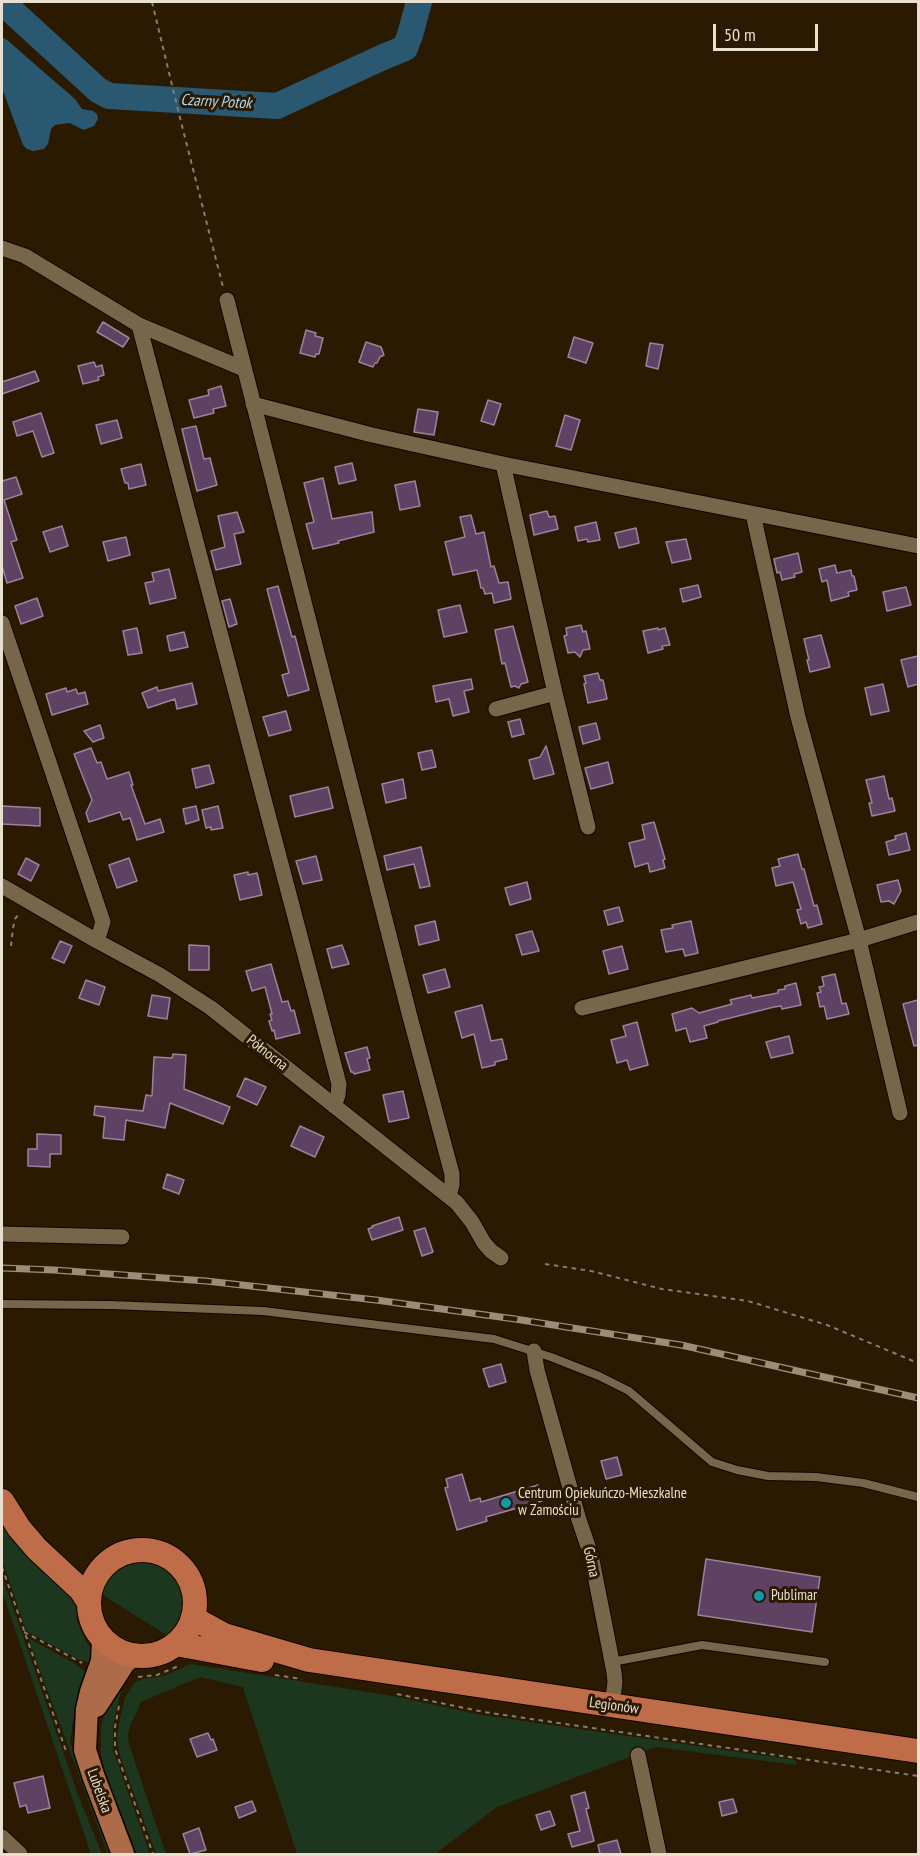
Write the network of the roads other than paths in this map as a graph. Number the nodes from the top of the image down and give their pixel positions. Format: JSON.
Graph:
{"nodes":[{"id":1,"x":2,"y":248,"type":"edge"},
{"id":2,"x":226,"y":300,"type":"road end"},
{"id":3,"x":140,"y":325,"type":"junction"},
{"id":4,"x":244,"y":369,"type":"junction"},
{"id":5,"x":253,"y":404,"type":"junction"},
{"id":6,"x":503,"y":464,"type":"junction"},
{"id":7,"x":753,"y":514,"type":"junction"},
{"id":8,"x":918,"y":546,"type":"edge"},
{"id":9,"x":2,"y":623,"type":"edge"},
{"id":10,"x":555,"y":693,"type":"junction"},
{"id":11,"x":496,"y":709,"type":"dead end"},
{"id":12,"x":588,"y":827,"type":"dead end"},
{"id":13,"x":2,"y":886,"type":"edge"},
{"id":14,"x":918,"y":922,"type":"edge"},
{"id":15,"x":859,"y":940,"type":"junction"},
{"id":16,"x":97,"y":941,"type":"junction"},
{"id":17,"x":582,"y":1008,"type":"dead end"},
{"id":18,"x":334,"y":1106,"type":"junction"},
{"id":19,"x":900,"y":1113,"type":"dead end"},
{"id":20,"x":449,"y":1196,"type":"junction"},
{"id":21,"x":2,"y":1234,"type":"edge"},
{"id":22,"x":122,"y":1237,"type":"dead end"},
{"id":23,"x":501,"y":1258,"type":"dead end"},
{"id":24,"x":2,"y":1304,"type":"edge"},
{"id":25,"x":534,"y":1351,"type":"junction"},
{"id":26,"x":2,"y":1486,"type":"edge"},
{"id":27,"x":918,"y":1497,"type":"edge"},
{"id":28,"x":2,"y":1501,"type":"edge"},
{"id":29,"x":99,"y":1571,"type":"junction"},
{"id":30,"x":88,"y":1601,"type":"junction"},
{"id":31,"x":193,"y":1618,"type":"junction"},
{"id":32,"x":104,"y":1641,"type":"junction"},
{"id":33,"x":182,"y":1653,"type":"junction"},
{"id":34,"x":612,"y":1662,"type":"junction"},
{"id":35,"x":825,"y":1662,"type":"dead end"},
{"id":36,"x":133,"y":1667,"type":"junction"},
{"id":37,"x":305,"y":1670,"type":"junction"},
{"id":38,"x":612,"y":1705,"type":"junction"},
{"id":39,"x":86,"y":1727,"type":"junction"},
{"id":40,"x":918,"y":1751,"type":"edge"},
{"id":41,"x":638,"y":1755,"type":"dead end"},
{"id":42,"x":2,"y":1837,"type":"edge"},
{"id":43,"x":21,"y":1854,"type":"edge"},
{"id":44,"x":123,"y":1854,"type":"edge"},
{"id":45,"x":659,"y":1854,"type":"edge"}],
"edges":[{"from":1,"to":3,"type":"street"},
{"from":2,"to":4,"type":"street"},
{"from":3,"to":4,"type":"street"},
{"from":3,"to":18,"type":"street"},
{"from":4,"to":5,"type":"street"},
{"from":5,"to":6,"type":"street"},
{"from":5,"to":20,"type":"street"},
{"from":6,"to":7,"type":"street"},
{"from":6,"to":10,"type":"street"},
{"from":7,"to":8,"type":"street"},
{"from":7,"to":15,"type":"street"},
{"from":9,"to":16,"type":"street"},
{"from":10,"to":11,"type":"street"},
{"from":10,"to":12,"type":"street"},
{"from":13,"to":16,"type":"street","name":"Północna"},
{"from":14,"to":15,"type":"street"},
{"from":15,"to":17,"type":"street"},
{"from":15,"to":19,"type":"street"},
{"from":16,"to":18,"type":"street","name":"Północna"},
{"from":18,"to":20,"type":"street","name":"Północna"},
{"from":20,"to":23,"type":"street","name":"Północna"},
{"from":21,"to":22,"type":"street"},
{"from":24,"to":25,"type":"lane"},
{"from":25,"to":27,"type":"lane"},
{"from":25,"to":34,"type":"street","name":"Górna"},
{"from":26,"to":29,"type":"highway"},
{"from":28,"to":30,"type":"highway"},
{"from":29,"to":30,"type":"highway"},
{"from":29,"to":31,"type":"highway"},
{"from":30,"to":32,"type":"highway"},
{"from":31,"to":33,"type":"highway"},
{"from":31,"to":37,"type":"highway","name":"Legionów"},
{"from":32,"to":36,"type":"highway"},
{"from":32,"to":39,"type":"main road","name":"Lubelska"},
{"from":33,"to":36,"type":"highway"},
{"from":33,"to":37,"type":"highway","name":"Legionów"},
{"from":34,"to":35,"type":"lane"},
{"from":34,"to":38,"type":"street","name":"Górna"},
{"from":36,"to":39,"type":"main road"},
{"from":37,"to":38,"type":"highway","name":"Legionów"},
{"from":38,"to":40,"type":"highway","name":"Legionów"},
{"from":39,"to":44,"type":"main road","name":"Lubelska"},
{"from":41,"to":45,"type":"street"},
{"from":42,"to":43,"type":"street"}]}
